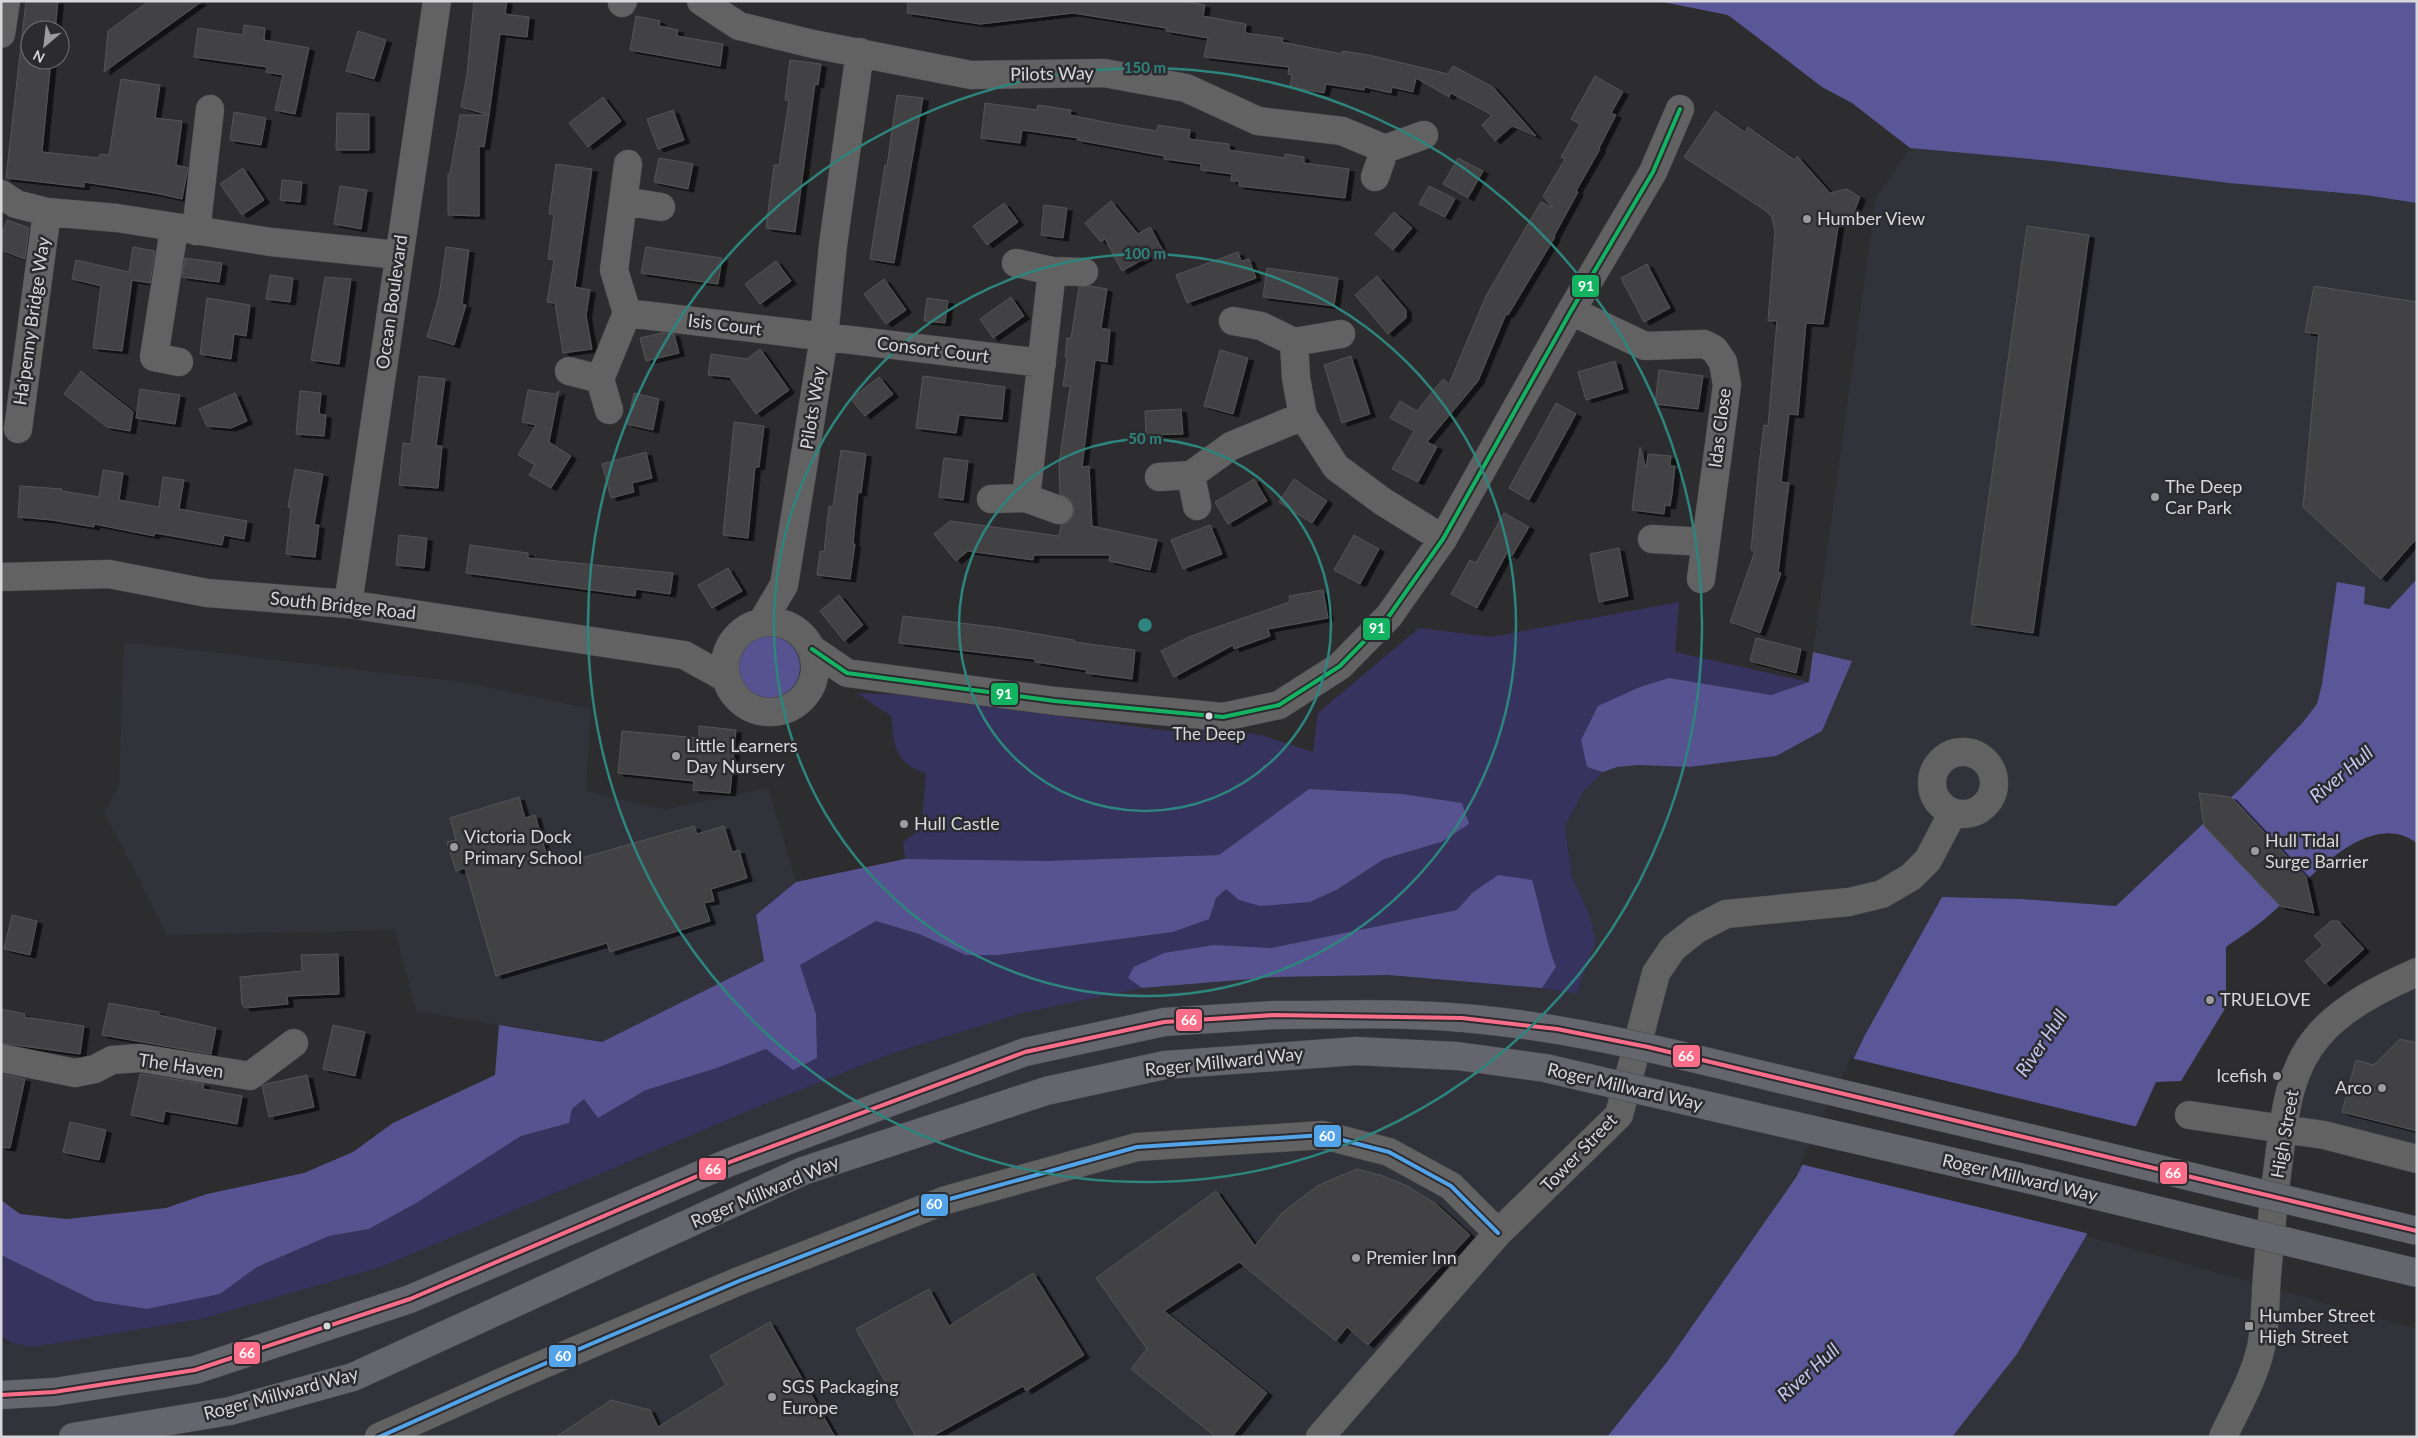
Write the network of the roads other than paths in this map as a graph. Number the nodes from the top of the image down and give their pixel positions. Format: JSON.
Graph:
{"nodes":[{"id":1,"x":6,"y":1,"type":"edge"},
{"id":2,"x":437,"y":1,"type":"edge"},
{"id":3,"x":701,"y":1,"type":"edge"},
{"id":4,"x":1,"y":34,"type":"edge"},
{"id":5,"x":860,"y":52,"type":"junction"},
{"id":6,"x":210,"y":109,"type":"dead end"},
{"id":7,"x":1680,"y":109,"type":"dead end"},
{"id":8,"x":1424,"y":135,"type":"dead end"},
{"id":9,"x":1384,"y":149,"type":"junction"},
{"id":10,"x":628,"y":164,"type":"dead end"},
{"id":11,"x":1375,"y":177,"type":"dead end"},
{"id":12,"x":1,"y":194,"type":"edge"},
{"id":13,"x":623,"y":201,"type":"junction"},
{"id":14,"x":661,"y":207,"type":"dead end"},
{"id":15,"x":47,"y":212,"type":"junction"},
{"id":16,"x":185,"y":230,"type":"junction"},
{"id":17,"x":398,"y":255,"type":"junction"},
{"id":18,"x":1016,"y":263,"type":"dead end"},
{"id":19,"x":1052,"y":271,"type":"junction"},
{"id":20,"x":1084,"y":272,"type":"dead end"},
{"id":21,"x":1571,"y":311,"type":"junction"},
{"id":22,"x":626,"y":313,"type":"junction"},
{"id":23,"x":1233,"y":321,"type":"dead end"},
{"id":24,"x":1341,"y":334,"type":"dead end"},
{"id":25,"x":824,"y":337,"type":"junction"},
{"id":26,"x":1294,"y":342,"type":"junction"},
{"id":27,"x":179,"y":362,"type":"dead end"},
{"id":28,"x":1042,"y":364,"type":"junction"},
{"id":29,"x":569,"y":371,"type":"dead end"},
{"id":30,"x":600,"y":378,"type":"junction"},
{"id":31,"x":609,"y":410,"type":"dead end"},
{"id":32,"x":1303,"y":416,"type":"junction"},
{"id":33,"x":18,"y":429,"type":"dead end"},
{"id":34,"x":1191,"y":475,"type":"junction"},
{"id":35,"x":1159,"y":477,"type":"dead end"},
{"id":36,"x":1026,"y":498,"type":"junction"},
{"id":37,"x":991,"y":499,"type":"dead end"},
{"id":38,"x":1197,"y":506,"type":"dead end"},
{"id":39,"x":1059,"y":510,"type":"dead end"},
{"id":40,"x":1442,"y":539,"type":"junction"},
{"id":41,"x":1652,"y":539,"type":"dead end"},
{"id":42,"x":1705,"y":542,"type":"junction"},
{"id":43,"x":1,"y":577,"type":"edge"},
{"id":44,"x":1701,"y":580,"type":"dead end"},
{"id":45,"x":784,"y":585,"type":"junction"},
{"id":46,"x":348,"y":604,"type":"junction"},
{"id":47,"x":762,"y":622,"type":"junction"},
{"id":48,"x":736,"y":636,"type":"junction"},
{"id":49,"x":808,"y":642,"type":"junction"},
{"id":50,"x":684,"y":655,"type":"junction"},
{"id":51,"x":847,"y":673,"type":"junction"},
{"id":52,"x":726,"y":678,"type":"junction"},
{"id":53,"x":808,"y":692,"type":"junction"},
{"id":54,"x":1948,"y":811,"type":"dead end"},
{"id":55,"x":2417,"y":972,"type":"edge"},
{"id":56,"x":294,"y":1043,"type":"dead end"},
{"id":57,"x":1,"y":1058,"type":"edge"},
{"id":58,"x":2189,"y":1115,"type":"dead end"},
{"id":59,"x":2283,"y":1128,"type":"junction"},
{"id":60,"x":2417,"y":1159,"type":"edge"},
{"id":61,"x":2349,"y":1215,"type":"junction"},
{"id":62,"x":2417,"y":1218,"type":"edge"},
{"id":63,"x":2417,"y":1231,"type":"edge"},
{"id":64,"x":1498,"y":1233,"type":"junction"},
{"id":65,"x":2417,"y":1273,"type":"edge"},
{"id":66,"x":1,"y":1378,"type":"edge"},
{"id":67,"x":54,"y":1392,"type":"junction"},
{"id":68,"x":1,"y":1395,"type":"edge"},
{"id":69,"x":73,"y":1437,"type":"edge"},
{"id":70,"x":379,"y":1437,"type":"edge"},
{"id":71,"x":1320,"y":1437,"type":"edge"},
{"id":72,"x":2223,"y":1437,"type":"edge"}],
"edges":[{"from":1,"to":4,"type":"street"},
{"from":2,"to":17,"type":"street","name":"Ocean Boulevard"},
{"from":3,"to":5,"type":"street","name":"Pilots Way"},
{"from":5,"to":9,"type":"street","name":"Pilots Way"},
{"from":5,"to":25,"type":"street","name":"Pilots Way"},
{"from":6,"to":16,"type":"street"},
{"from":7,"to":21,"type":"street"},
{"from":8,"to":9,"type":"street"},
{"from":9,"to":11,"type":"street"},
{"from":10,"to":13,"type":"street"},
{"from":12,"to":15,"type":"street","name":"Ha'penny Bridge Way"},
{"from":13,"to":14,"type":"street"},
{"from":13,"to":22,"type":"street"},
{"from":15,"to":16,"type":"street","name":"Ha'penny Bridge Way"},
{"from":15,"to":33,"type":"street","name":"Ha'penny Bridge Way"},
{"from":16,"to":17,"type":"street","name":"Ha'penny Bridge Way"},
{"from":16,"to":27,"type":"street"},
{"from":17,"to":46,"type":"street","name":"Ocean Boulevard"},
{"from":18,"to":19,"type":"street"},
{"from":19,"to":20,"type":"street"},
{"from":19,"to":28,"type":"street"},
{"from":21,"to":40,"type":"street"},
{"from":21,"to":42,"type":"street","name":"Idas Close"},
{"from":22,"to":25,"type":"street","name":"Isis Court"},
{"from":22,"to":30,"type":"street"},
{"from":23,"to":26,"type":"street"},
{"from":24,"to":26,"type":"street"},
{"from":25,"to":28,"type":"street","name":"Consort Court"},
{"from":25,"to":45,"type":"street","name":"Pilots Way"},
{"from":26,"to":32,"type":"street"},
{"from":28,"to":36,"type":"street"},
{"from":29,"to":30,"type":"street"},
{"from":30,"to":31,"type":"street"},
{"from":32,"to":34,"type":"street"},
{"from":32,"to":40,"type":"street"},
{"from":34,"to":35,"type":"street"},
{"from":34,"to":38,"type":"street"},
{"from":36,"to":37,"type":"street"},
{"from":36,"to":39,"type":"street"},
{"from":40,"to":51,"type":"street"},
{"from":41,"to":42,"type":"street"},
{"from":42,"to":44,"type":"street","name":"Idas Close"},
{"from":43,"to":46,"type":"street","name":"South Bridge Road"},
{"from":45,"to":47,"type":"street","name":"Pilots Way"},
{"from":45,"to":49,"type":"street"},
{"from":46,"to":50,"type":"street","name":"South Bridge Road"},
{"from":47,"to":48,"type":"street"},
{"from":47,"to":49,"type":"street"},
{"from":48,"to":50,"type":"street","name":"South Bridge Road"},
{"from":48,"to":52,"type":"street"},
{"from":49,"to":51,"type":"street"},
{"from":49,"to":53,"type":"street"},
{"from":50,"to":52,"type":"street","name":"South Bridge Road"},
{"from":51,"to":53,"type":"street"},
{"from":52,"to":53,"type":"street"},
{"from":54,"to":64,"type":"street","name":"Tower Street"},
{"from":55,"to":59,"type":"street","name":"High Street"},
{"from":56,"to":57,"type":"street","name":"The Haven"},
{"from":58,"to":59,"type":"street"},
{"from":59,"to":60,"type":"street"},
{"from":59,"to":72,"type":"street","name":"High Street"},
{"from":61,"to":62,"type":"street","bridge":true},
{"from":61,"to":63,"type":"highway","name":"Roger Millward Way","bridge":true},
{"from":61,"to":67,"type":"highway","name":"Roger Millward Way","bridge":true},
{"from":64,"to":70,"type":"street"},
{"from":64,"to":71,"type":"street","name":"Tower Street"},
{"from":65,"to":69,"type":"highway","name":"Roger Millward Way","bridge":true},
{"from":66,"to":67,"type":"highway","name":"Roger Millward Way"},
{"from":67,"to":68,"type":"highway","name":"Roger Millward Way"}]}
